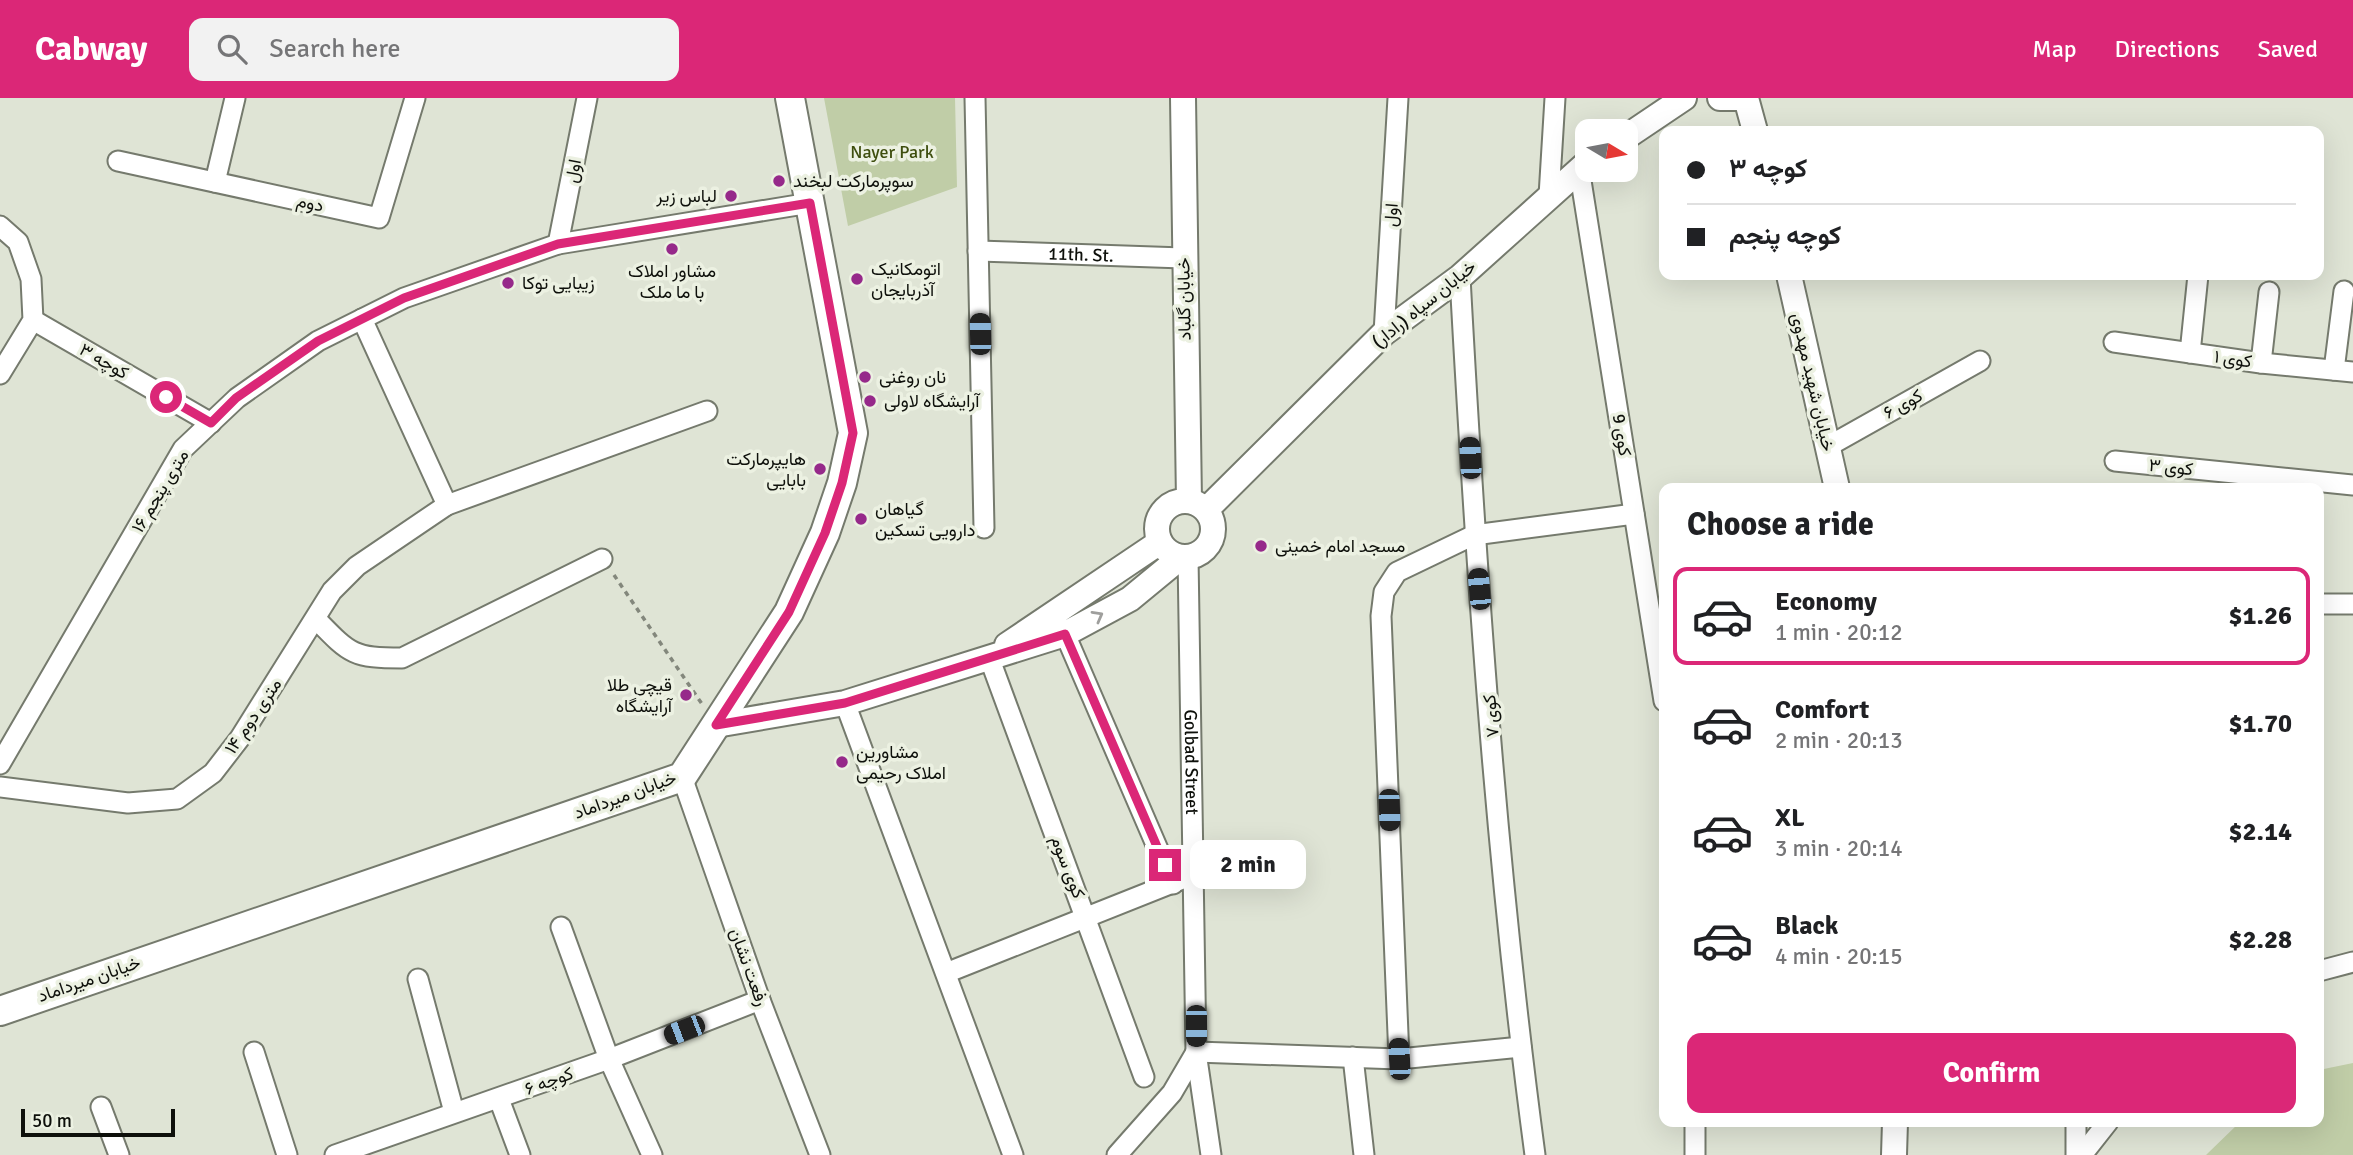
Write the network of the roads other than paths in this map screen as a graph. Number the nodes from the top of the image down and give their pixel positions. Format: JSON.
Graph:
{"nodes":[{"id":1,"x":235,"y":98,"type":"edge"},
{"id":2,"x":415,"y":98,"type":"edge"},
{"id":3,"x":587,"y":98,"type":"edge"},
{"id":4,"x":790,"y":98,"type":"edge"},
{"id":5,"x":975,"y":98,"type":"edge"},
{"id":6,"x":1183,"y":98,"type":"edge"},
{"id":7,"x":1398,"y":98,"type":"edge"},
{"id":8,"x":1555,"y":98,"type":"edge"},
{"id":9,"x":1720,"y":98,"type":"edge"},
{"id":10,"x":1740,"y":98,"type":"edge"},
{"id":11,"x":1746,"y":98,"type":"edge"},
{"id":12,"x":1682,"y":99,"type":"edge"},
{"id":13,"x":1754,"y":126,"type":"edge"},
{"id":14,"x":1638,"y":129,"type":"edge"},
{"id":15,"x":118,"y":161,"type":"dead end"},
{"id":16,"x":1575,"y":173,"type":"edge"},
{"id":17,"x":215,"y":182,"type":"junction"},
{"id":18,"x":1585,"y":182,"type":"edge"},
{"id":19,"x":1549,"y":196,"type":"junction"},
{"id":20,"x":810,"y":203,"type":"junction"},
{"id":21,"x":0,"y":226,"type":"edge"},
{"id":22,"x":558,"y":244,"type":"junction"},
{"id":23,"x":978,"y":251,"type":"junction"},
{"id":24,"x":1183,"y":258,"type":"junction"},
{"id":25,"x":1460,"y":276,"type":"junction"},
{"id":26,"x":1790,"y":280,"type":"edge"},
{"id":27,"x":2197,"y":280,"type":"edge"},
{"id":28,"x":2344,"y":291,"type":"dead end"},
{"id":29,"x":2269,"y":292,"type":"dead end"},
{"id":30,"x":362,"y":319,"type":"junction"},
{"id":31,"x":33,"y":320,"type":"junction"},
{"id":32,"x":1384,"y":333,"type":"junction"},
{"id":33,"x":2114,"y":342,"type":"dead end"},
{"id":34,"x":2190,"y":353,"type":"junction"},
{"id":35,"x":1980,"y":361,"type":"dead end"},
{"id":36,"x":2261,"y":363,"type":"junction"},
{"id":37,"x":2343,"y":371,"type":"edge"},
{"id":38,"x":0,"y":374,"type":"edge"},
{"id":39,"x":707,"y":411,"type":"dead end"},
{"id":40,"x":211,"y":423,"type":"junction"},
{"id":41,"x":1827,"y":447,"type":"junction"},
{"id":42,"x":2115,"y":461,"type":"dead end"},
{"id":43,"x":1836,"y":483,"type":"edge"},
{"id":44,"x":2353,"y":485,"type":"edge"},
{"id":45,"x":447,"y":505,"type":"junction"},
{"id":46,"x":1198,"y":505,"type":"junction"},
{"id":47,"x":1634,"y":514,"type":"junction"},
{"id":48,"x":984,"y":528,"type":"dead end"},
{"id":49,"x":1474,"y":535,"type":"junction"},
{"id":50,"x":1160,"y":542,"type":"junction"},
{"id":51,"x":1185,"y":557,"type":"junction"},
{"id":52,"x":602,"y":559,"type":"road end"},
{"id":53,"x":2324,"y":604,"type":"edge"},
{"id":54,"x":2353,"y":604,"type":"edge"},
{"id":55,"x":317,"y":620,"type":"junction"},
{"id":56,"x":1065,"y":634,"type":"junction"},
{"id":57,"x":989,"y":657,"type":"junction"},
{"id":58,"x":1659,"y":670,"type":"edge"},
{"id":59,"x":845,"y":703,"type":"junction"},
{"id":60,"x":716,"y":725,"type":"junction"},
{"id":61,"x":0,"y":764,"type":"edge"},
{"id":62,"x":682,"y":777,"type":"junction"},
{"id":63,"x":0,"y":787,"type":"edge"},
{"id":64,"x":1195,"y":874,"type":"junction"},
{"id":65,"x":1173,"y":884,"type":"junction"},
{"id":66,"x":1087,"y":917,"type":"junction"},
{"id":67,"x":561,"y":927,"type":"dead end"},
{"id":68,"x":2353,"y":962,"type":"edge"},
{"id":69,"x":2324,"y":970,"type":"edge"},
{"id":70,"x":946,"y":973,"type":"junction"},
{"id":71,"x":418,"y":979,"type":"dead end"},
{"id":72,"x":760,"y":1000,"type":"junction"},
{"id":73,"x":0,"y":1011,"type":"edge"},
{"id":74,"x":1521,"y":1047,"type":"junction"},
{"id":75,"x":254,"y":1052,"type":"dead end"},
{"id":76,"x":1196,"y":1052,"type":"junction"},
{"id":77,"x":1353,"y":1057,"type":"junction"},
{"id":78,"x":609,"y":1059,"type":"junction"},
{"id":79,"x":1399,"y":1059,"type":"junction"},
{"id":80,"x":1144,"y":1077,"type":"dead end"},
{"id":81,"x":499,"y":1099,"type":"junction"},
{"id":82,"x":102,"y":1107,"type":"dead end"},
{"id":83,"x":454,"y":1112,"type":"junction"},
{"id":84,"x":1695,"y":1127,"type":"edge"},
{"id":85,"x":1895,"y":1127,"type":"edge"},
{"id":86,"x":2076,"y":1127,"type":"edge"},
{"id":87,"x":2104,"y":1127,"type":"edge"},
{"id":88,"x":344,"y":1153,"type":"edge"},
{"id":89,"x":119,"y":1155,"type":"edge"},
{"id":90,"x":287,"y":1155,"type":"edge"},
{"id":91,"x":520,"y":1155,"type":"edge"},
{"id":92,"x":652,"y":1155,"type":"edge"},
{"id":93,"x":820,"y":1155,"type":"edge"},
{"id":94,"x":1013,"y":1155,"type":"edge"},
{"id":95,"x":1117,"y":1155,"type":"edge"},
{"id":96,"x":1211,"y":1155,"type":"edge"},
{"id":97,"x":1364,"y":1155,"type":"edge"},
{"id":98,"x":1535,"y":1155,"type":"edge"},
{"id":99,"x":1695,"y":1155,"type":"edge"},
{"id":100,"x":1894,"y":1155,"type":"edge"},
{"id":101,"x":2076,"y":1155,"type":"edge"},
{"id":102,"x":2082,"y":1155,"type":"edge"}],
"edges":[{"from":1,"to":17,"type":"street"},
{"from":2,"to":17,"type":"street","name":"دوم"},
{"from":3,"to":22,"type":"street","name":"اول"},
{"from":4,"to":20,"type":"main road","name":"خیابان میرداماد"},
{"from":5,"to":23,"type":"street"},
{"from":6,"to":24,"type":"street","name":"خیابان گلباد"},
{"from":7,"to":32,"type":"street","name":"اول"},
{"from":8,"to":19,"type":"street"},
{"from":9,"to":10,"type":"street"},
{"from":11,"to":13,"type":"street"},
{"from":12,"to":14,"type":"street"},
{"from":15,"to":17,"type":"street","name":"دوم"},
{"from":16,"to":19,"type":"street","name":"خیابان سپاه (رادار)"},
{"from":18,"to":47,"type":"street","name":"کوی 9"},
{"from":19,"to":25,"type":"street","name":"خیابان سپاه (رادار)"},
{"from":20,"to":22,"type":"street","name":"۱۶ متری پنجم"},
{"from":20,"to":60,"type":"main road","name":"خیابان میرداماد"},
{"from":21,"to":31,"type":"street"},
{"from":22,"to":30,"type":"street","name":"۱۶ متری پنجم"},
{"from":23,"to":24,"type":"street","name":"11th. St."},
{"from":23,"to":48,"type":"street"},
{"from":24,"to":46,"type":"street","name":"خیابان گلباد"},
{"from":25,"to":32,"type":"street","name":"خیابان سپاه (رادار)"},
{"from":25,"to":49,"type":"street","name":"کوی ۷"},
{"from":26,"to":41,"type":"street","name":"خیابان شهید مهدوی"},
{"from":27,"to":34,"type":"street"},
{"from":28,"to":37,"type":"street"},
{"from":29,"to":36,"type":"street"},
{"from":30,"to":40,"type":"street","name":"۱۶ متری پنجم"},
{"from":30,"to":45,"type":"street"},
{"from":31,"to":38,"type":"street"},
{"from":31,"to":40,"type":"street","name":"کوچه ۳"},
{"from":32,"to":46,"type":"street","name":"خیابان سپاه (رادار)"},
{"from":33,"to":34,"type":"street","name":"کوی ۱"},
{"from":34,"to":36,"type":"street","name":"کوی ۱"},
{"from":35,"to":41,"type":"street","name":"کوی ۶"},
{"from":36,"to":37,"type":"street","name":"کوی ۱"},
{"from":39,"to":45,"type":"street","name":"۱۴ متری دوم"},
{"from":40,"to":61,"type":"street","name":"۱۶ متری پنجم"},
{"from":41,"to":43,"type":"street","name":"خیابان شهید مهدوی"},
{"from":42,"to":44,"type":"street","name":"کوی ۳"},
{"from":45,"to":55,"type":"street","name":"۱۴ متری دوم"},
{"from":46,"to":50,"type":"street"},
{"from":46,"to":51,"type":"street"},
{"from":47,"to":49,"type":"street"},
{"from":47,"to":58,"type":"street","name":"کوی 9"},
{"from":49,"to":74,"type":"street","name":"کوی ۷"},
{"from":49,"to":79,"type":"street"},
{"from":50,"to":51,"type":"street"},
{"from":50,"to":57,"type":"street"},
{"from":56,"to":51,"type":"street","one_way":true},
{"from":51,"to":64,"type":"street","name":"Golbad Street"},
{"from":52,"to":55,"type":"street"},
{"from":53,"to":54,"type":"street"},
{"from":55,"to":63,"type":"street","name":"۱۴ متری دوم"},
{"from":56,"to":57,"type":"street"},
{"from":56,"to":65,"type":"street"},
{"from":57,"to":59,"type":"street"},
{"from":57,"to":66,"type":"street","name":"کوی سوم"},
{"from":59,"to":60,"type":"street"},
{"from":59,"to":70,"type":"street"},
{"from":60,"to":62,"type":"main road","name":"خیابان میرداماد"},
{"from":62,"to":72,"type":"street","name":"رفعت نشان"},
{"from":62,"to":73,"type":"main road","name":"خیابان میرداماد"},
{"from":64,"to":65,"type":"street"},
{"from":64,"to":76,"type":"street","name":"Golbad Street"},
{"from":65,"to":66,"type":"street"},
{"from":66,"to":70,"type":"street"},
{"from":66,"to":80,"type":"street","name":"کوی سوم"},
{"from":67,"to":78,"type":"street"},
{"from":68,"to":69,"type":"street"},
{"from":70,"to":94,"type":"street"},
{"from":71,"to":83,"type":"street"},
{"from":72,"to":78,"type":"street","name":"کوچه ۶"},
{"from":72,"to":93,"type":"street","name":"رفعت نشان"},
{"from":74,"to":79,"type":"street"},
{"from":74,"to":98,"type":"street","name":"کوی ۷"},
{"from":75,"to":90,"type":"street"},
{"from":76,"to":77,"type":"street"},
{"from":76,"to":95,"type":"street"},
{"from":76,"to":96,"type":"street","name":"Golbad Street"},
{"from":77,"to":79,"type":"street"},
{"from":77,"to":97,"type":"street"},
{"from":78,"to":81,"type":"street","name":"کوچه ۶"},
{"from":78,"to":92,"type":"street"},
{"from":81,"to":83,"type":"street","name":"کوچه ۶"},
{"from":81,"to":91,"type":"street"},
{"from":82,"to":89,"type":"street"},
{"from":83,"to":88,"type":"street","name":"کوچه ۶"},
{"from":84,"to":99,"type":"street"},
{"from":85,"to":100,"type":"street"},
{"from":86,"to":101,"type":"street"},
{"from":87,"to":102,"type":"street"}]}
